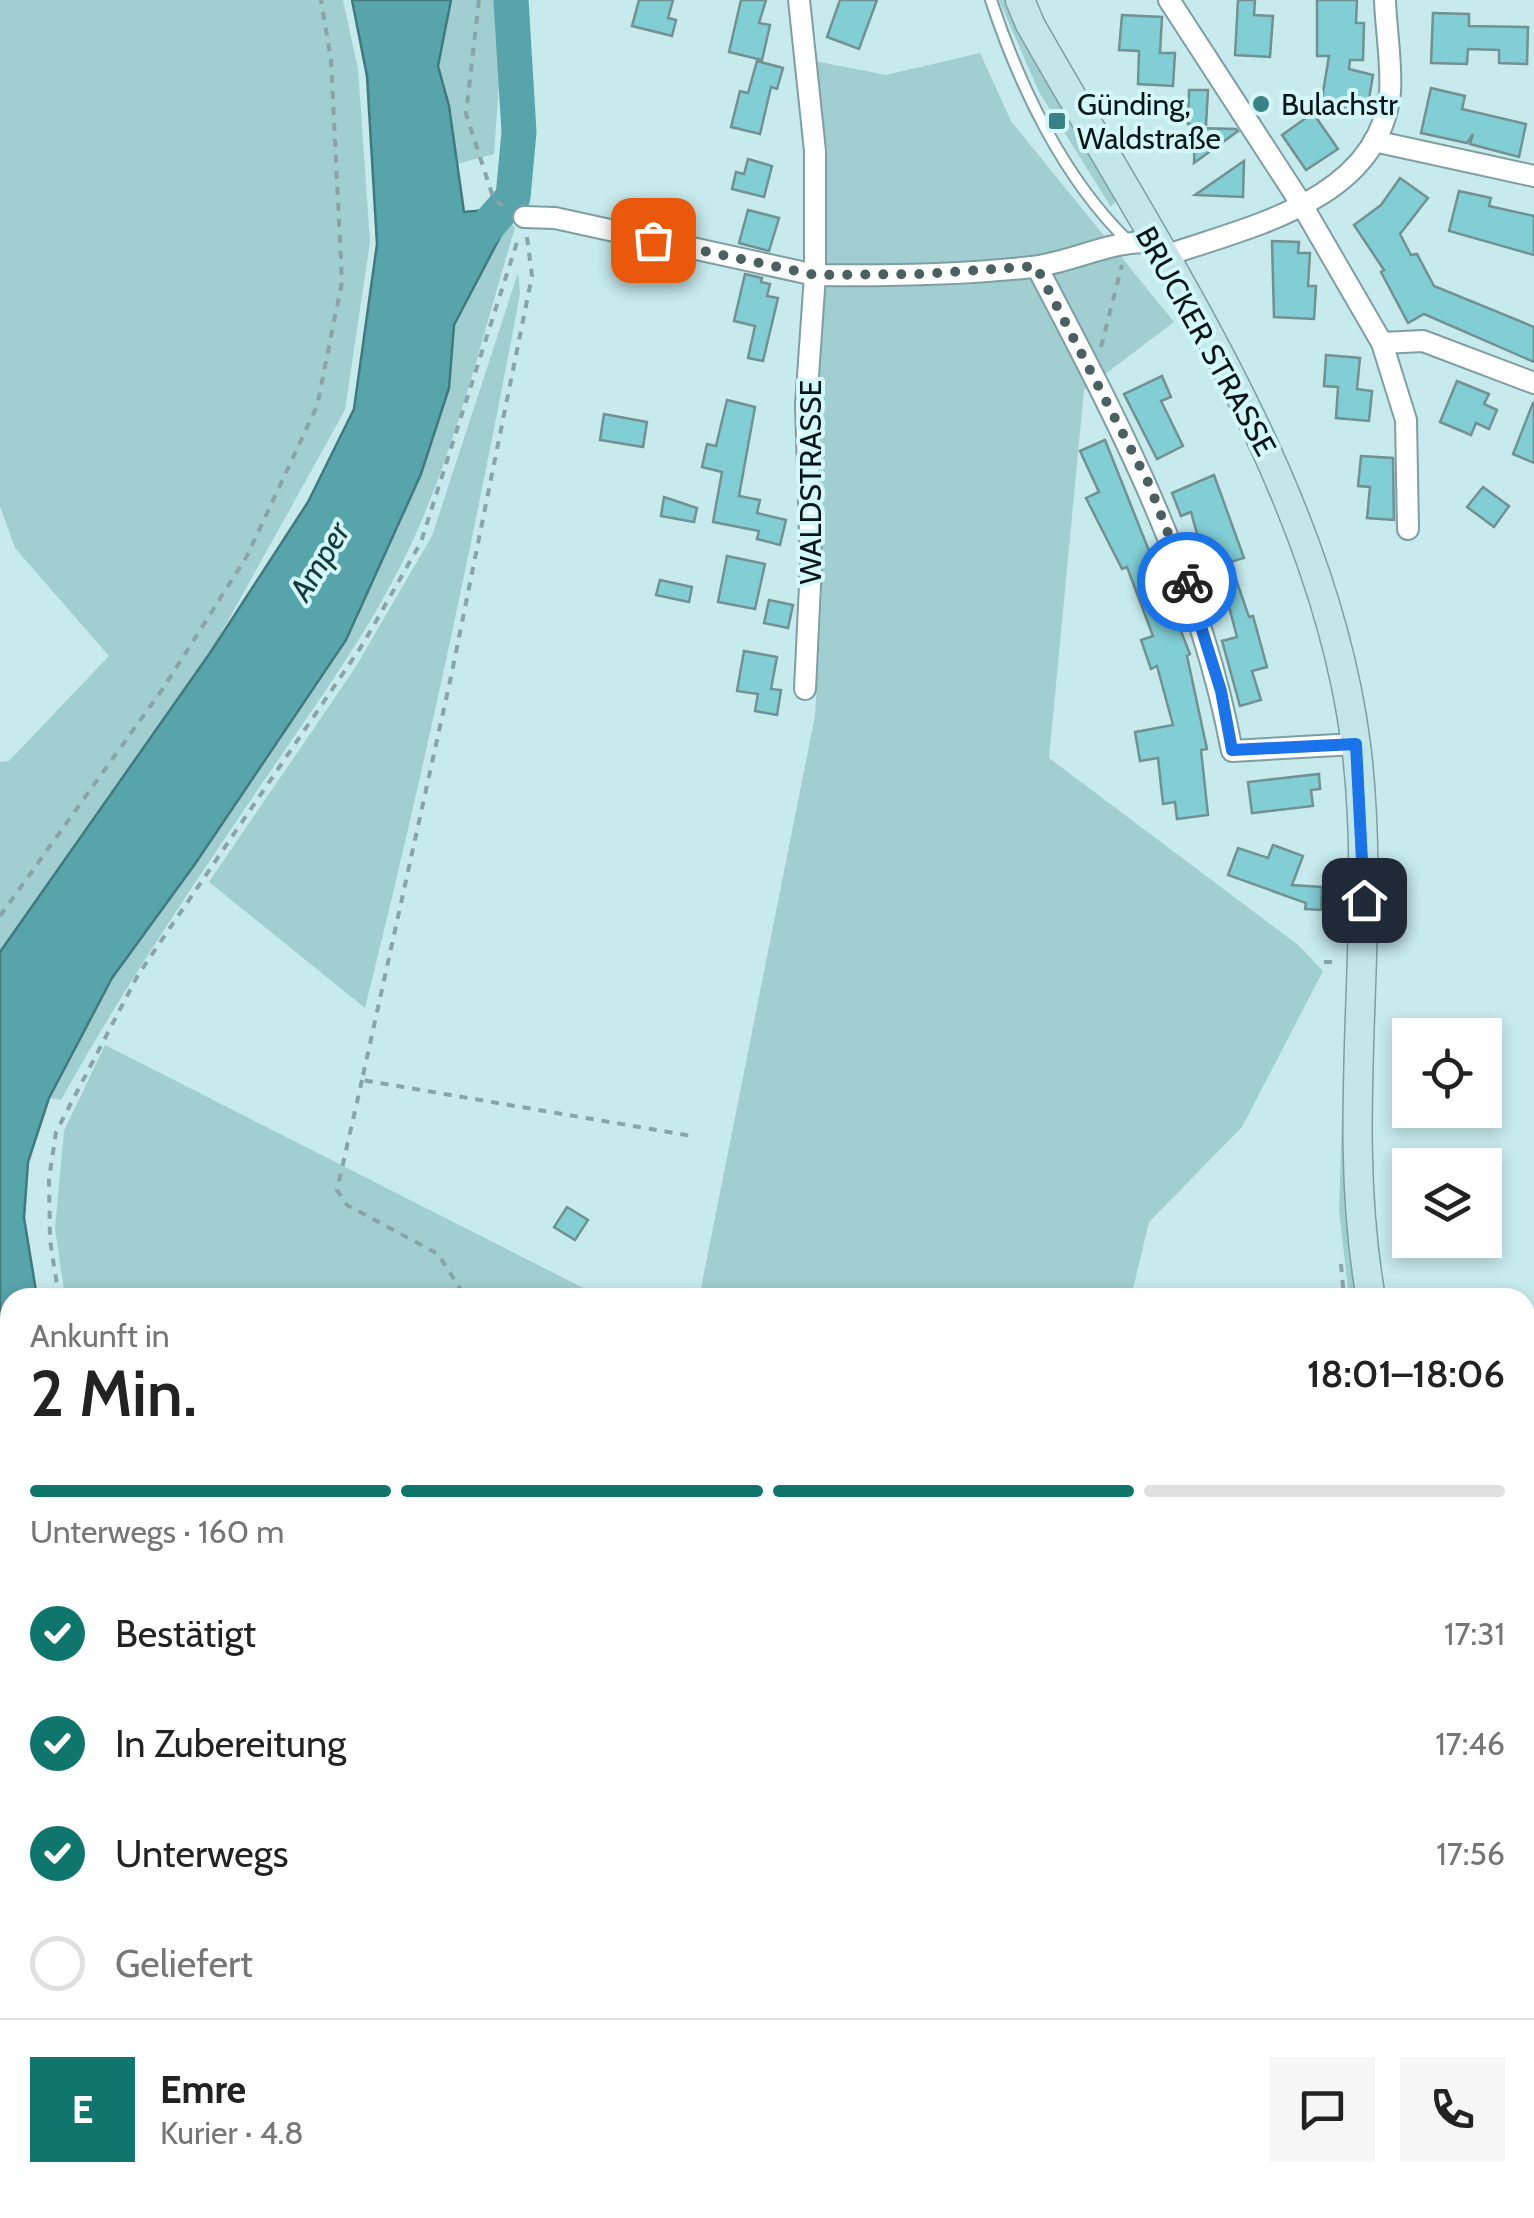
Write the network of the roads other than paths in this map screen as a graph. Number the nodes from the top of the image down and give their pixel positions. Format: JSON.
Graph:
{"nodes":[{"id":1,"x":799,"y":0,"type":"edge"},
{"id":2,"x":991,"y":0,"type":"edge"},
{"id":3,"x":1020,"y":0,"type":"edge"},
{"id":4,"x":1170,"y":0,"type":"edge"},
{"id":5,"x":1385,"y":0,"type":"edge"},
{"id":6,"x":1374,"y":141,"type":"junction"},
{"id":7,"x":1534,"y":176,"type":"edge"},
{"id":8,"x":1302,"y":205,"type":"junction"},
{"id":9,"x":524,"y":217,"type":"road end"},
{"id":10,"x":1148,"y":246,"type":"junction"},
{"id":11,"x":1036,"y":266,"type":"junction"},
{"id":12,"x":815,"y":275,"type":"junction"},
{"id":13,"x":1382,"y":344,"type":"junction"},
{"id":14,"x":1534,"y":383,"type":"edge"},
{"id":15,"x":1408,"y":530,"type":"dead end"},
{"id":16,"x":805,"y":690,"type":"dead end"},
{"id":17,"x":1356,"y":744,"type":"junction"},
{"id":18,"x":1370,"y":1288,"type":"edge"}],
"edges":[{"from":1,"to":12,"type":"street","name":"WALDSTRASSE"},
{"from":2,"to":10,"type":"lane"},
{"from":3,"to":10,"type":"main road","name":"BRUCKER STRASSE"},
{"from":4,"to":8,"type":"street"},
{"from":5,"to":6,"type":"street"},
{"from":6,"to":7,"type":"street"},
{"from":6,"to":8,"type":"street"},
{"from":8,"to":10,"type":"street"},
{"from":8,"to":13,"type":"street"},
{"from":9,"to":12,"type":"street"},
{"from":10,"to":11,"type":"street"},
{"from":10,"to":17,"type":"main road","name":"BRUCKER STRASSE"},
{"from":11,"to":12,"type":"street"},
{"from":11,"to":17,"type":"street"},
{"from":12,"to":16,"type":"street","name":"WALDSTRASSE"},
{"from":13,"to":14,"type":"street"},
{"from":13,"to":15,"type":"street"},
{"from":17,"to":18,"type":"main road","name":"BRUCKER STRASSE"}]}
